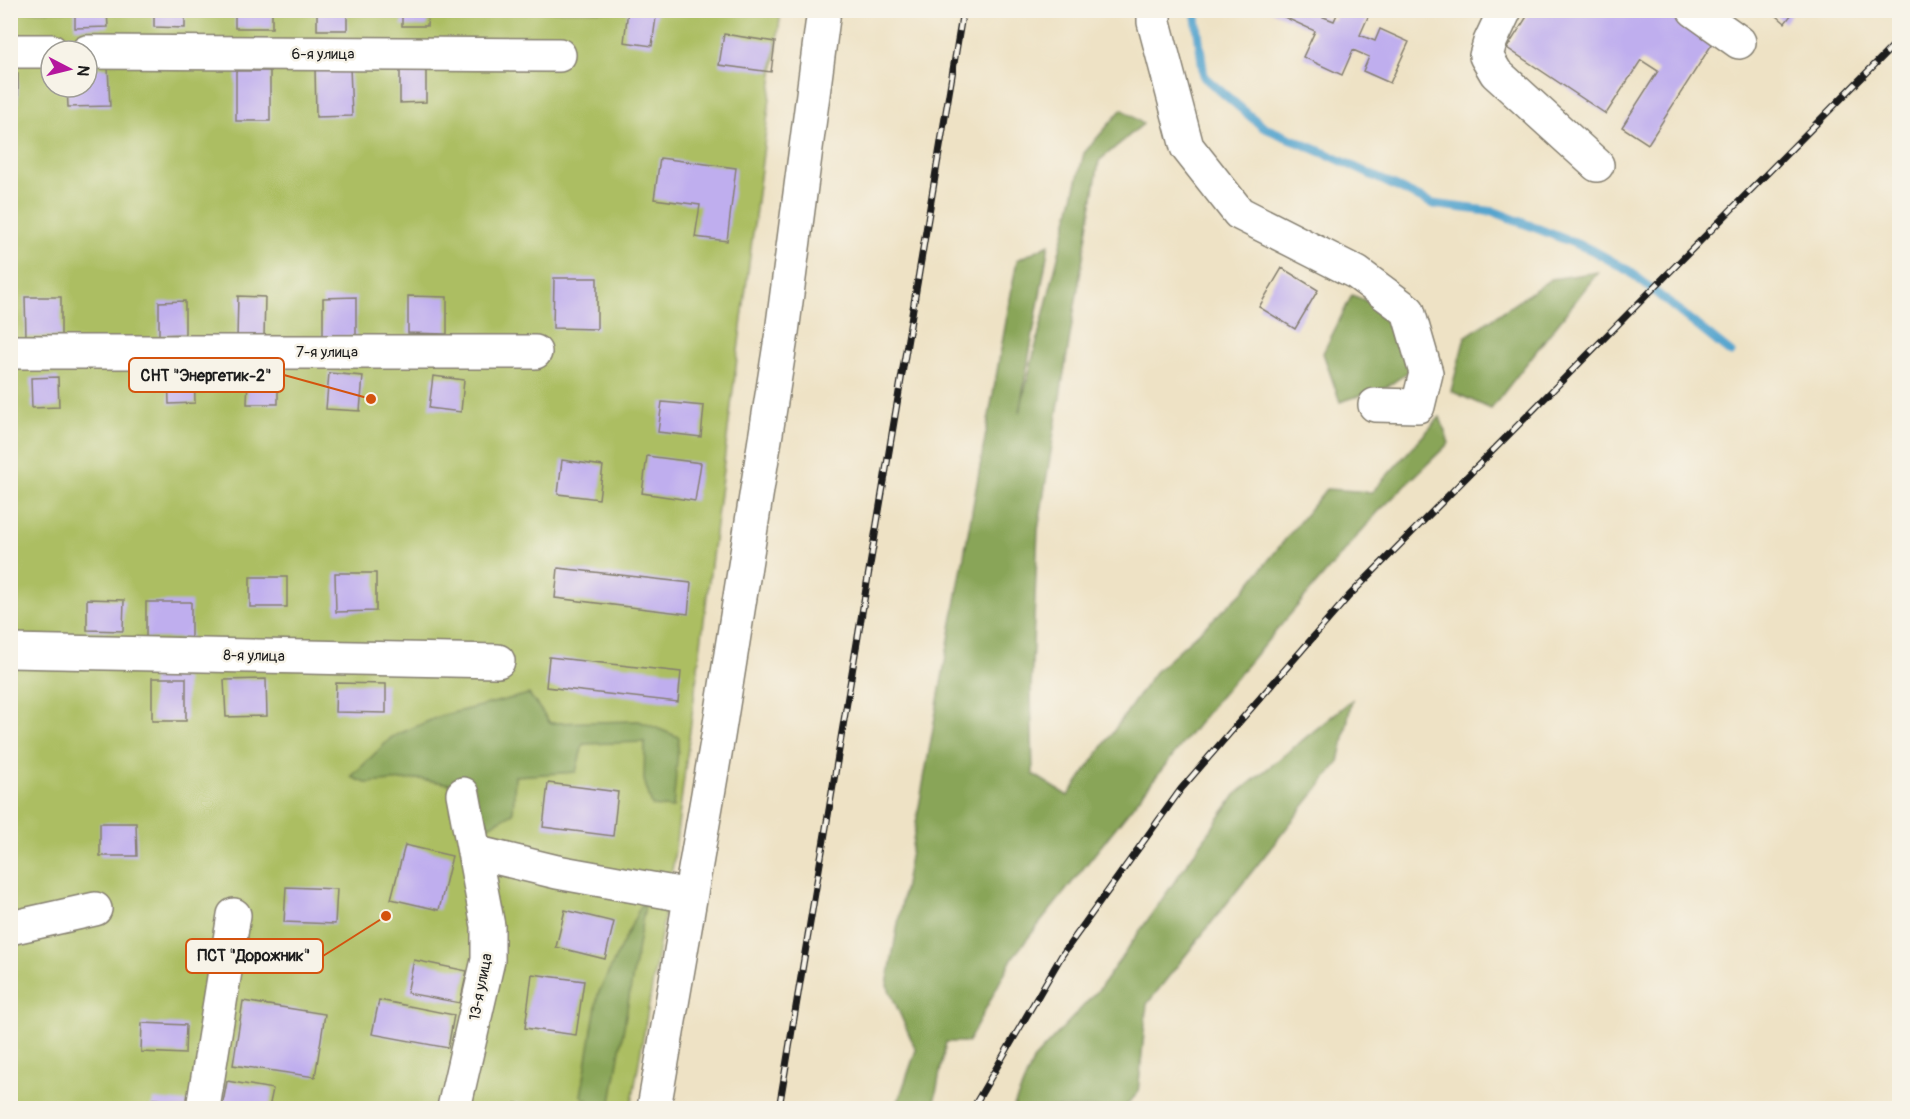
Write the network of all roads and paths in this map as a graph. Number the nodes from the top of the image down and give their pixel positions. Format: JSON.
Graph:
{"nodes":[{"id":1,"x":824,"y":10,"type":"edge"},
{"id":2,"x":1154,"y":10,"type":"edge"},
{"id":3,"x":1505,"y":10,"type":"edge"},
{"id":4,"x":1694,"y":10,"type":"edge"},
{"id":5,"x":1739,"y":42,"type":"dead end"},
{"id":6,"x":10,"y":51,"type":"edge"},
{"id":7,"x":39,"y":51,"type":"edge"},
{"id":8,"x":99,"y":52,"type":"edge"},
{"id":9,"x":559,"y":55,"type":"dead end"},
{"id":10,"x":1597,"y":165,"type":"dead end"},
{"id":11,"x":10,"y":352,"type":"edge"},
{"id":12,"x":535,"y":352,"type":"dead end"},
{"id":13,"x":1375,"y":405,"type":"dead end"},
{"id":14,"x":10,"y":651,"type":"edge"},
{"id":15,"x":498,"y":661,"type":"dead end"},
{"id":16,"x":463,"y":794,"type":"dead end"},
{"id":17,"x":474,"y":852,"type":"junction"},
{"id":18,"x":690,"y":896,"type":"junction"},
{"id":19,"x":95,"y":909,"type":"dead end"},
{"id":20,"x":234,"y":915,"type":"dead end"},
{"id":21,"x":10,"y":928,"type":"edge"},
{"id":22,"x":203,"y":1108,"type":"edge"},
{"id":23,"x":454,"y":1108,"type":"edge"},
{"id":24,"x":654,"y":1108,"type":"edge"}],
"edges":[{"from":1,"to":18,"type":"street"},
{"from":2,"to":13,"type":"street"},
{"from":3,"to":10,"type":"street"},
{"from":4,"to":5,"type":"street"},
{"from":6,"to":7,"type":"street"},
{"from":8,"to":9,"type":"street","name":"6-я улица"},
{"from":11,"to":12,"type":"street","name":"7-я улица"},
{"from":14,"to":15,"type":"street","name":"8-я улица"},
{"from":16,"to":17,"type":"street","name":"13-я улица"},
{"from":17,"to":18,"type":"street"},
{"from":17,"to":23,"type":"street","name":"13-я улица"},
{"from":18,"to":24,"type":"street"},
{"from":19,"to":21,"type":"street"},
{"from":20,"to":22,"type":"street"}]}
